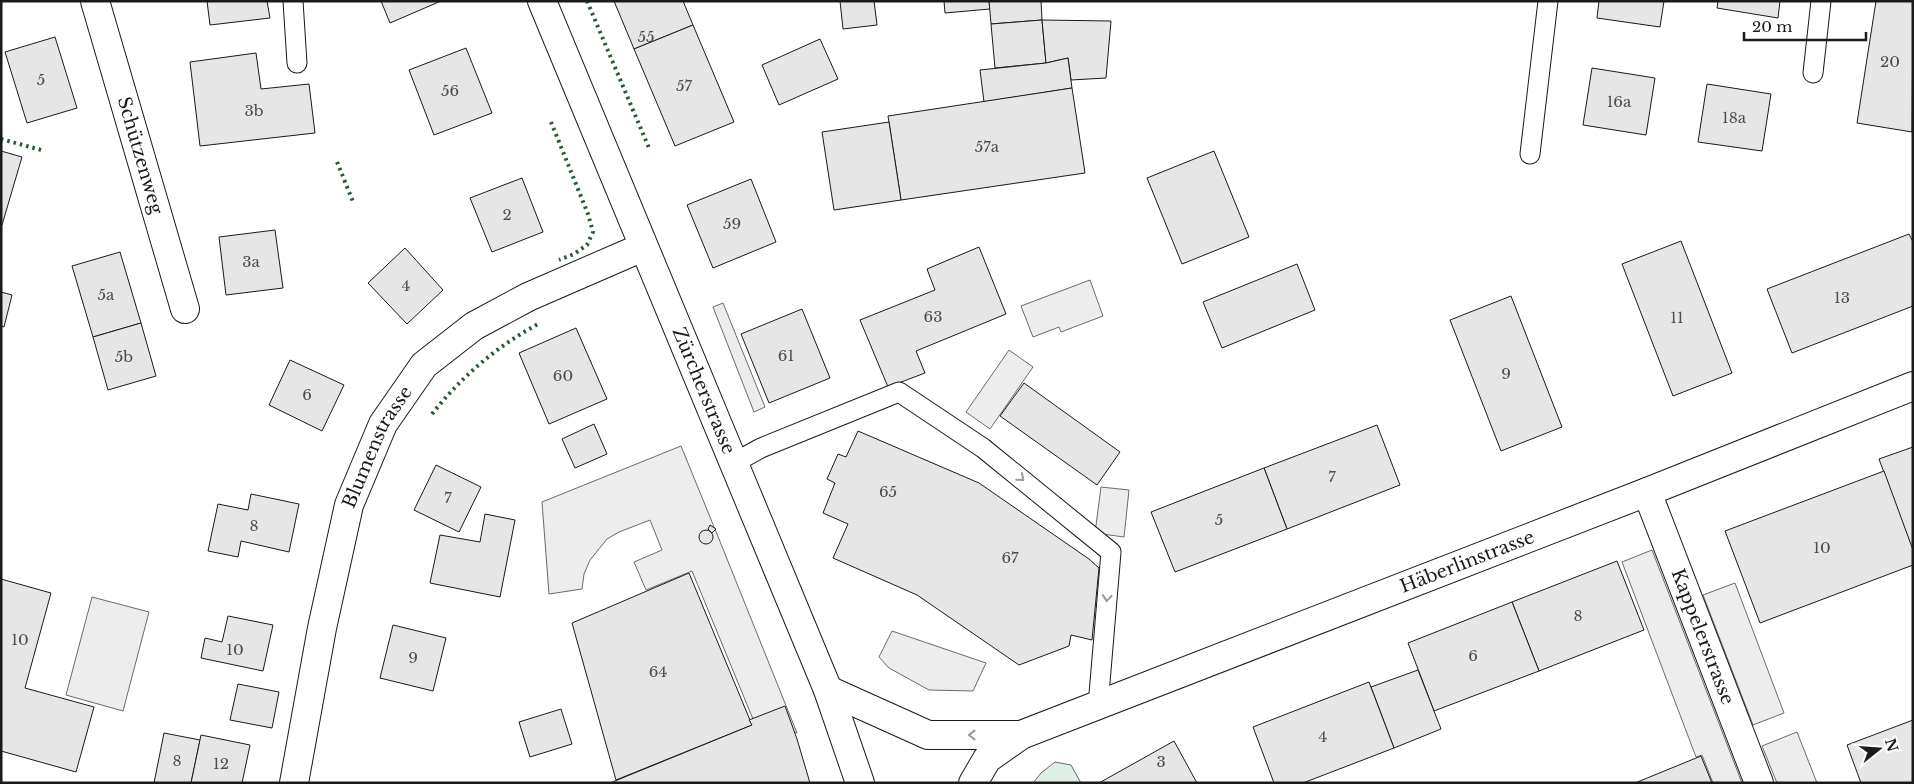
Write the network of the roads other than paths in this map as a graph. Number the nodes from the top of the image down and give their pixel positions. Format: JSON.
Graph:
{"nodes":[{"id":1,"x":95,"y":1,"type":"edge"},
{"id":2,"x":292,"y":1,"type":"edge"},
{"id":3,"x":542,"y":1,"type":"edge"},
{"id":4,"x":1548,"y":1,"type":"edge"},
{"id":5,"x":1821,"y":1,"type":"edge"},
{"id":6,"x":298,"y":62,"type":"dead end"},
{"id":7,"x":1813,"y":73,"type":"dead end"},
{"id":8,"x":1530,"y":154,"type":"dead end"},
{"id":9,"x":643,"y":247,"type":"junction"},
{"id":10,"x":185,"y":309,"type":"dead end"},
{"id":11,"x":1913,"y":386,"type":"edge"},
{"id":12,"x":734,"y":463,"type":"junction"},
{"id":13,"x":1647,"y":492,"type":"junction"},
{"id":14,"x":828,"y":690,"type":"junction"},
{"id":15,"x":1098,"y":706,"type":"junction"},
{"id":16,"x":1021,"y":735,"type":"junction"},
{"id":17,"x":294,"y":783,"type":"edge"},
{"id":18,"x":860,"y":783,"type":"edge"},
{"id":19,"x":973,"y":783,"type":"edge"},
{"id":20,"x":1759,"y":783,"type":"edge"}],
"edges":[{"from":1,"to":10,"type":"street","name":"Schützenweg"},
{"from":2,"to":6,"type":"lane"},
{"from":3,"to":9,"type":"street","name":"Zürcherstrasse"},
{"from":4,"to":8,"type":"lane"},
{"from":5,"to":7,"type":"lane"},
{"from":9,"to":12,"type":"street","name":"Zürcherstrasse"},
{"from":9,"to":17,"type":"street","name":"Blumenstrasse"},
{"from":11,"to":13,"type":"street","name":"Häberlinstrasse"},
{"from":12,"to":14,"type":"street","name":"Zürcherstrasse"},
{"from":12,"to":15,"type":"lane","one_way":true},
{"from":13,"to":15,"type":"street","name":"Häberlinstrasse"},
{"from":13,"to":20,"type":"street","name":"Kappelerstrasse"},
{"from":16,"to":14,"type":"street","name":"Häberlinstrasse","one_way":true},
{"from":14,"to":18,"type":"street","name":"Zürcherstrasse"},
{"from":15,"to":16,"type":"street","name":"Häberlinstrasse"},
{"from":16,"to":19,"type":"street","name":"Häberlinstrasse"}]}
